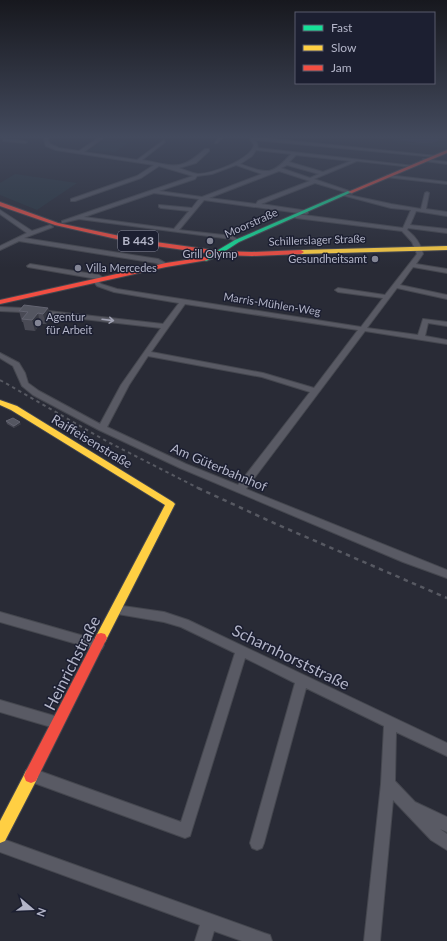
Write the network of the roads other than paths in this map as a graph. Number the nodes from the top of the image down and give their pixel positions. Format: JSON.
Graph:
{"nodes":[{"id":1,"x":130,"y":180,"type":"edge"},
{"id":2,"x":188,"y":180,"type":"edge"},
{"id":3,"x":250,"y":180,"type":"edge"},
{"id":4,"x":313,"y":180,"type":"joint"},
{"id":5,"x":379,"y":180,"type":"edge"},
{"id":6,"x":421,"y":180,"type":"edge"},
{"id":7,"x":447,"y":183,"type":"edge"},
{"id":8,"x":154,"y":192,"type":"junction"},
{"id":9,"x":426,"y":193,"type":"dead end"},
{"id":10,"x":347,"y":194,"type":"junction"},
{"id":11,"x":203,"y":198,"type":"junction"},
{"id":12,"x":72,"y":200,"type":"dead end"},
{"id":13,"x":0,"y":204,"type":"edge"},
{"id":14,"x":258,"y":204,"type":"junction"},
{"id":15,"x":161,"y":206,"type":"dead end"},
{"id":16,"x":193,"y":210,"type":"junction"},
{"id":17,"x":414,"y":210,"type":"junction"},
{"id":18,"x":422,"y":211,"type":"junction"},
{"id":19,"x":0,"y":212,"type":"edge"},
{"id":20,"x":306,"y":212,"type":"junction"},
{"id":21,"x":447,"y":214,"type":"edge"},
{"id":22,"x":296,"y":216,"type":"junction"},
{"id":23,"x":79,"y":217,"type":"junction"},
{"id":24,"x":9,"y":219,"type":"junction"},
{"id":25,"x":0,"y":220,"type":"edge"},
{"id":26,"x":64,"y":222,"type":"dead end"},
{"id":27,"x":50,"y":227,"type":"dead end"},
{"id":28,"x":406,"y":228,"type":"junction"},
{"id":29,"x":175,"y":231,"type":"junction"},
{"id":30,"x":447,"y":231,"type":"edge"},
{"id":31,"x":32,"y":232,"type":"junction"},
{"id":32,"x":17,"y":239,"type":"junction"},
{"id":33,"x":234,"y":243,"type":"junction"},
{"id":34,"x":0,"y":248,"type":"edge"},
{"id":35,"x":186,"y":248,"type":"junction"},
{"id":36,"x":447,"y":248,"type":"edge"},
{"id":37,"x":420,"y":249,"type":"junction"},
{"id":38,"x":220,"y":253,"type":"junction"},
{"id":39,"x":242,"y":254,"type":"junction"},
{"id":40,"x":190,"y":262,"type":"junction"},
{"id":41,"x":166,"y":265,"type":"junction"},
{"id":42,"x":411,"y":265,"type":"junction"},
{"id":43,"x":30,"y":266,"type":"dead end"},
{"id":44,"x":447,"y":271,"type":"edge"},
{"id":45,"x":99,"y":280,"type":"junction"},
{"id":46,"x":395,"y":286,"type":"junction"},
{"id":47,"x":338,"y":290,"type":"dead end"},
{"id":48,"x":387,"y":297,"type":"junction"},
{"id":49,"x":447,"y":297,"type":"edge"},
{"id":50,"x":183,"y":301,"type":"junction"},
{"id":51,"x":0,"y":302,"type":"edge"},
{"id":52,"x":0,"y":309,"type":"edge"},
{"id":53,"x":447,"y":324,"type":"edge"},
{"id":54,"x":164,"y":326,"type":"junction"},
{"id":55,"x":362,"y":329,"type":"junction"},
{"id":56,"x":421,"y":338,"type":"junction"},
{"id":57,"x":447,"y":342,"type":"edge"},
{"id":58,"x":146,"y":353,"type":"junction"},
{"id":59,"x":0,"y":355,"type":"edge"},
{"id":60,"x":315,"y":391,"type":"junction"},
{"id":61,"x":0,"y":402,"type":"edge"},
{"id":62,"x":102,"y":428,"type":"junction"},
{"id":63,"x":240,"y":490,"type":"junction"},
{"id":64,"x":170,"y":504,"type":"joint"},
{"id":65,"x":447,"y":574,"type":"edge"},
{"id":66,"x":116,"y":610,"type":"junction"},
{"id":67,"x":0,"y":617,"type":"edge"},
{"id":68,"x":98,"y":645,"type":"junction"},
{"id":69,"x":241,"y":651,"type":"junction"},
{"id":70,"x":302,"y":680,"type":"junction"},
{"id":71,"x":0,"y":706,"type":"edge"},
{"id":72,"x":58,"y":723,"type":"junction"},
{"id":73,"x":390,"y":723,"type":"junction"},
{"id":74,"x":447,"y":750,"type":"edge"},
{"id":75,"x":31,"y":775,"type":"junction"},
{"id":76,"x":388,"y":784,"type":"junction"},
{"id":77,"x":411,"y":807,"type":"junction"},
{"id":78,"x":447,"y":825,"type":"edge"},
{"id":79,"x":0,"y":836,"type":"edge"},
{"id":80,"x":257,"y":843,"type":"dead end"},
{"id":81,"x":447,"y":843,"type":"edge"},
{"id":82,"x":0,"y":845,"type":"edge"},
{"id":83,"x":209,"y":921,"type":"junction"},
{"id":84,"x":203,"y":941,"type":"edge"},
{"id":85,"x":264,"y":941,"type":"edge"},
{"id":86,"x":372,"y":941,"type":"edge"}],
"edges":[{"from":1,"to":12,"type":"street"},
{"from":2,"to":8,"type":"street"},
{"from":3,"to":11,"type":"street"},
{"from":4,"to":10,"type":"street"},
{"from":4,"to":14,"type":"street"},
{"from":5,"to":10,"type":"street","name":"Moorstraße"},
{"from":6,"to":7,"type":"street"},
{"from":8,"to":11,"type":"street"},
{"from":8,"to":23,"type":"street"},
{"from":9,"to":18,"type":"street"},
{"from":10,"to":17,"type":"street"},
{"from":10,"to":20,"type":"street","name":"Moorstraße"},
{"from":11,"to":14,"type":"street"},
{"from":11,"to":16,"type":"street"},
{"from":13,"to":35,"type":"street","number":"B 443"},
{"from":14,"to":20,"type":"street"},
{"from":15,"to":16,"type":"street"},
{"from":16,"to":29,"type":"street"},
{"from":17,"to":18,"type":"street"},
{"from":17,"to":28,"type":"street"},
{"from":18,"to":21,"type":"street"},
{"from":19,"to":24,"type":"street"},
{"from":20,"to":22,"type":"street","name":"Moorstraße"},
{"from":22,"to":28,"type":"street"},
{"from":22,"to":33,"type":"street","name":"Moorstraße"},
{"from":23,"to":26,"type":"street"},
{"from":23,"to":29,"type":"street"},
{"from":24,"to":25,"type":"street"},
{"from":24,"to":31,"type":"street"},
{"from":27,"to":31,"type":"street"},
{"from":28,"to":30,"type":"street"},
{"from":28,"to":37,"type":"street"},
{"from":29,"to":33,"type":"street"},
{"from":31,"to":32,"type":"street"},
{"from":32,"to":34,"type":"street"},
{"from":32,"to":41,"type":"street"},
{"from":33,"to":38,"type":"street","name":"Moorstraße"},
{"from":33,"to":39,"type":"street"},
{"from":35,"to":38,"type":"street","number":"B 443"},
{"from":35,"to":40,"type":"street"},
{"from":36,"to":37,"type":"street","name":"Schillerslager Straße","number":"B 443"},
{"from":37,"to":39,"type":"street","name":"Schillerslager Straße","number":"B 443"},
{"from":37,"to":42,"type":"street"},
{"from":38,"to":39,"type":"street","name":"Schillerslager Straße","number":"B 443"},
{"from":38,"to":40,"type":"street","name":"Schillerslager Straße"},
{"from":40,"to":41,"type":"street","name":"Schillerslager Straße"},
{"from":41,"to":45,"type":"street","name":"Schillerslager Straße"},
{"from":42,"to":44,"type":"street"},
{"from":42,"to":46,"type":"street"},
{"from":43,"to":45,"type":"street","name":"Marris-Mühlen-Weg"},
{"from":45,"to":50,"type":"street","name":"Marris-Mühlen-Weg"},
{"from":45,"to":51,"type":"street","name":"Schillerslager Straße"},
{"from":46,"to":48,"type":"street"},
{"from":46,"to":49,"type":"street"},
{"from":47,"to":48,"type":"street"},
{"from":48,"to":55,"type":"street"},
{"from":50,"to":54,"type":"street"},
{"from":50,"to":55,"type":"street","name":"Marris-Mühlen-Weg"},
{"from":52,"to":54,"type":"street","one_way":true},
{"from":53,"to":56,"type":"street"},
{"from":54,"to":58,"type":"street"},
{"from":55,"to":56,"type":"street","name":"Marris-Mühlen-Weg"},
{"from":55,"to":60,"type":"street"},
{"from":56,"to":57,"type":"street","name":"Marris-Mühlen-Weg"},
{"from":58,"to":60,"type":"street"},
{"from":58,"to":62,"type":"street"},
{"from":59,"to":62,"type":"street","name":"Am Güterbahnhof"},
{"from":60,"to":63,"type":"street"},
{"from":61,"to":64,"type":"street","name":"Raiffeisenstraße"},
{"from":62,"to":63,"type":"street","name":"Am Güterbahnhof"},
{"from":63,"to":65,"type":"street","name":"Am Güterbahnhof"},
{"from":64,"to":66,"type":"street","name":"Heinrichstraße"},
{"from":66,"to":68,"type":"street","name":"Heinrichstraße"},
{"from":66,"to":69,"type":"street","name":"Scharnhorststraße"},
{"from":67,"to":68,"type":"street"},
{"from":68,"to":72,"type":"street","name":"Heinrichstraße"},
{"from":69,"to":70,"type":"street","name":"Scharnhorststraße"},
{"from":69,"to":75,"type":"street"},
{"from":70,"to":73,"type":"street","name":"Scharnhorststraße"},
{"from":70,"to":80,"type":"street"},
{"from":71,"to":72,"type":"street"},
{"from":72,"to":75,"type":"street","name":"Heinrichstraße"},
{"from":73,"to":74,"type":"street","name":"Scharnhorststraße"},
{"from":73,"to":76,"type":"street"},
{"from":75,"to":79,"type":"street","name":"Heinrichstraße"},
{"from":76,"to":77,"type":"street"},
{"from":76,"to":86,"type":"street"},
{"from":77,"to":78,"type":"street"},
{"from":77,"to":81,"type":"street"},
{"from":82,"to":83,"type":"street"},
{"from":83,"to":84,"type":"street"},
{"from":83,"to":85,"type":"street"}]}
